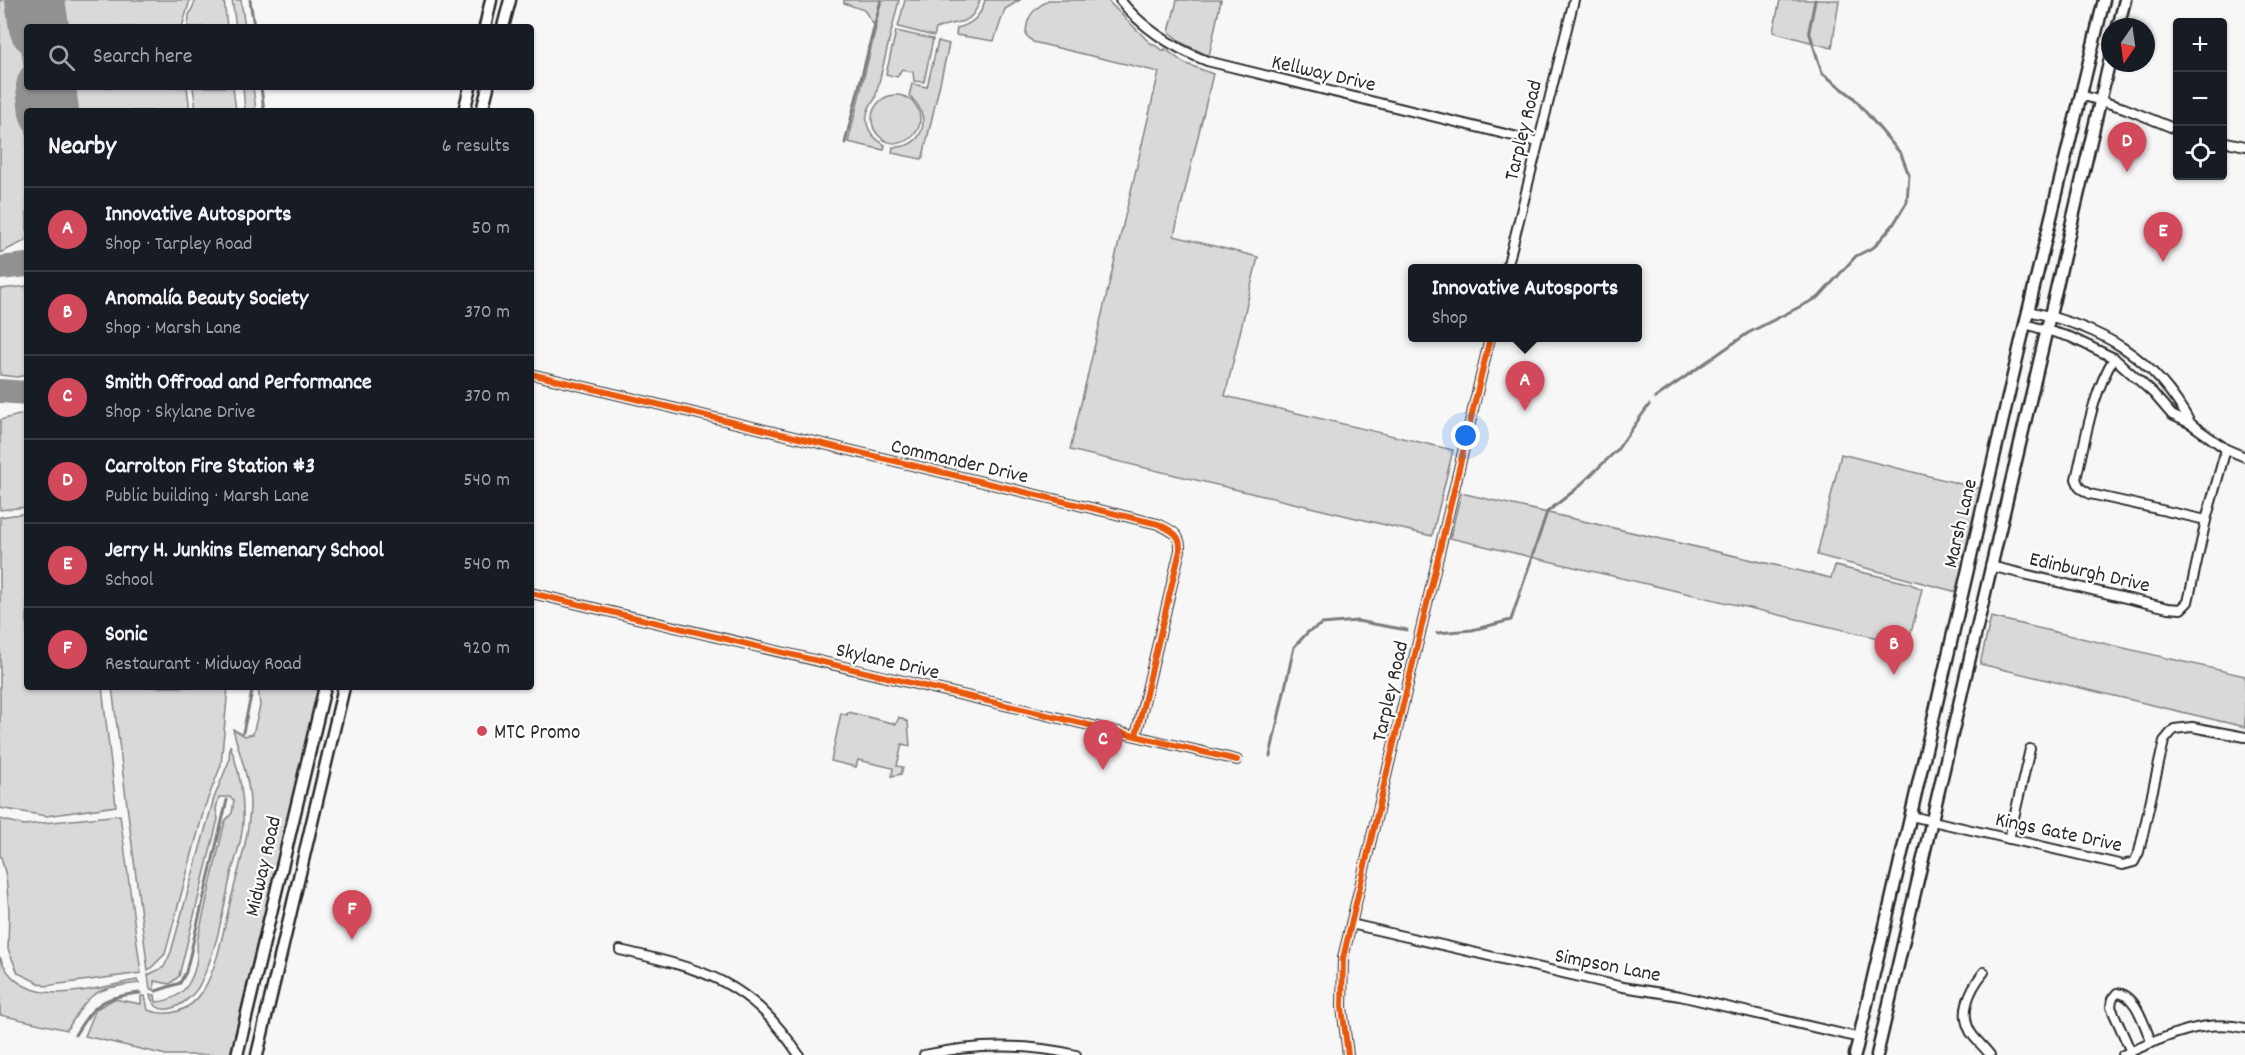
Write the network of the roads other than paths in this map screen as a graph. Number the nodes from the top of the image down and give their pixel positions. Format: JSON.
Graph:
{"nodes":[{"id":1,"x":491,"y":0,"type":"edge"},
{"id":2,"x":510,"y":0,"type":"edge"},
{"id":3,"x":1120,"y":0,"type":"edge"},
{"id":4,"x":1574,"y":0,"type":"edge"},
{"id":5,"x":2104,"y":0,"type":"edge"},
{"id":6,"x":2125,"y":0,"type":"edge"},
{"id":7,"x":2120,"y":18,"type":"edge"},
{"id":8,"x":486,"y":24,"type":"edge"},
{"id":9,"x":504,"y":24,"type":"edge"},
{"id":10,"x":2107,"y":72,"type":"edge"},
{"id":11,"x":469,"y":90,"type":"edge"},
{"id":12,"x":487,"y":90,"type":"edge"},
{"id":13,"x":2080,"y":95,"type":"junction"},
{"id":14,"x":2100,"y":100,"type":"junction"},
{"id":15,"x":465,"y":108,"type":"edge"},
{"id":16,"x":483,"y":108,"type":"edge"},
{"id":17,"x":2173,"y":128,"type":"edge"},
{"id":18,"x":1538,"y":142,"type":"junction"},
{"id":19,"x":2227,"y":142,"type":"edge"},
{"id":20,"x":2245,"y":146,"type":"edge"},
{"id":21,"x":1508,"y":264,"type":"edge"},
{"id":22,"x":2028,"y":311,"type":"junction"},
{"id":23,"x":2048,"y":316,"type":"junction"},
{"id":24,"x":2025,"y":324,"type":"junction"},
{"id":25,"x":2045,"y":329,"type":"junction"},
{"id":26,"x":1489,"y":342,"type":"edge"},
{"id":27,"x":2114,"y":358,"type":"junction"},
{"id":28,"x":534,"y":375,"type":"edge"},
{"id":29,"x":2191,"y":424,"type":"junction"},
{"id":30,"x":2226,"y":449,"type":"junction"},
{"id":31,"x":2245,"y":457,"type":"edge"},
{"id":32,"x":2206,"y":520,"type":"junction"},
{"id":33,"x":1990,"y":566,"type":"junction"},
{"id":34,"x":534,"y":594,"type":"edge"},
{"id":35,"x":325,"y":690,"type":"edge"},
{"id":36,"x":343,"y":690,"type":"edge"},
{"id":37,"x":314,"y":735,"type":"junction"},
{"id":38,"x":1136,"y":736,"type":"junction"},
{"id":39,"x":2245,"y":737,"type":"edge"},
{"id":40,"x":332,"y":738,"type":"junction"},
{"id":41,"x":2030,"y":749,"type":"dead end"},
{"id":42,"x":1237,"y":760,"type":"dead end"},
{"id":43,"x":1911,"y":816,"type":"junction"},
{"id":44,"x":1930,"y":820,"type":"junction"},
{"id":45,"x":2009,"y":839,"type":"junction"},
{"id":46,"x":284,"y":861,"type":"junction"},
{"id":47,"x":302,"y":865,"type":"junction"},
{"id":48,"x":1350,"y":924,"type":"junction"},
{"id":49,"x":263,"y":947,"type":"junction"},
{"id":50,"x":620,"y":950,"type":"dead end"},
{"id":51,"x":282,"y":951,"type":"junction"},
{"id":52,"x":1984,"y":972,"type":"dead end"},
{"id":53,"x":2245,"y":1028,"type":"edge"},
{"id":54,"x":1860,"y":1038,"type":"junction"},
{"id":55,"x":2152,"y":1043,"type":"junction"},
{"id":56,"x":2127,"y":1053,"type":"edge"},
{"id":57,"x":237,"y":1055,"type":"edge"},
{"id":58,"x":257,"y":1055,"type":"edge"},
{"id":59,"x":799,"y":1055,"type":"edge"},
{"id":60,"x":924,"y":1055,"type":"edge"},
{"id":61,"x":1076,"y":1055,"type":"edge"},
{"id":62,"x":1348,"y":1055,"type":"edge"},
{"id":63,"x":1856,"y":1055,"type":"edge"},
{"id":64,"x":1877,"y":1055,"type":"edge"},
{"id":65,"x":1990,"y":1055,"type":"edge"}],
"edges":[{"from":1,"to":8,"type":"main road"},
{"from":2,"to":9,"type":"main road"},
{"from":3,"to":18,"type":"street","name":"Kellway Drive"},
{"from":4,"to":18,"type":"street","name":"Tarpley Road"},
{"from":5,"to":13,"type":"main road","name":"Marsh Lane"},
{"from":6,"to":7,"type":"main road"},
{"from":10,"to":14,"type":"main road","name":"Marsh Lane"},
{"from":11,"to":15,"type":"main road"},
{"from":12,"to":16,"type":"main road"},
{"from":13,"to":14,"type":"street"},
{"from":13,"to":22,"type":"main road","name":"Marsh Lane"},
{"from":14,"to":17,"type":"street"},
{"from":14,"to":23,"type":"main road","name":"Marsh Lane"},
{"from":18,"to":21,"type":"street","name":"Tarpley Road"},
{"from":19,"to":20,"type":"street"},
{"from":22,"to":23,"type":"street"},
{"from":22,"to":24,"type":"main road","name":"Marsh Lane"},
{"from":23,"to":25,"type":"main road","name":"Marsh Lane"},
{"from":23,"to":29,"type":"street"},
{"from":24,"to":25,"type":"street"},
{"from":24,"to":43,"type":"main road","name":"Marsh Lane"},
{"from":25,"to":27,"type":"street"},
{"from":25,"to":33,"type":"main road","name":"Marsh Lane"},
{"from":26,"to":48,"type":"street","name":"Tarpley Road"},
{"from":27,"to":29,"type":"street"},
{"from":27,"to":32,"type":"street"},
{"from":28,"to":38,"type":"street","name":"Commander Drive"},
{"from":29,"to":30,"type":"street"},
{"from":30,"to":31,"type":"street"},
{"from":30,"to":32,"type":"street"},
{"from":32,"to":33,"type":"street","name":"Edinburgh Drive"},
{"from":33,"to":44,"type":"main road","name":"Marsh Lane"},
{"from":34,"to":38,"type":"street","name":"Skylane Drive"},
{"from":35,"to":37,"type":"main road","name":"Midway Road"},
{"from":36,"to":40,"type":"main road","name":"Midway Road"},
{"from":37,"to":40,"type":"main road"},
{"from":37,"to":46,"type":"main road","name":"Midway Road"},
{"from":38,"to":42,"type":"street","name":"Skylane Drive"},
{"from":39,"to":45,"type":"street","name":"Kings Gate Drive"},
{"from":40,"to":47,"type":"main road","name":"Midway Road"},
{"from":41,"to":45,"type":"street"},
{"from":43,"to":44,"type":"street","name":"Kings Gate Drive"},
{"from":43,"to":54,"type":"main road","name":"Marsh Lane"},
{"from":44,"to":45,"type":"street","name":"Kings Gate Drive"},
{"from":44,"to":64,"type":"main road","name":"Marsh Lane"},
{"from":46,"to":47,"type":"main road"},
{"from":46,"to":49,"type":"main road","name":"Midway Road"},
{"from":47,"to":51,"type":"main road","name":"Midway Road"},
{"from":48,"to":54,"type":"street","name":"Simpson Lane"},
{"from":48,"to":62,"type":"street","name":"Tarpley Road"},
{"from":49,"to":51,"type":"main road"},
{"from":49,"to":57,"type":"main road","name":"Midway Road"},
{"from":50,"to":59,"type":"street"},
{"from":51,"to":58,"type":"main road","name":"Midway Road"},
{"from":52,"to":65,"type":"street"},
{"from":53,"to":55,"type":"street"},
{"from":54,"to":63,"type":"main road","name":"Marsh Lane"},
{"from":55,"to":56,"type":"street"},
{"from":55,"to":56,"type":"street"},
{"from":60,"to":61,"type":"street"}]}
